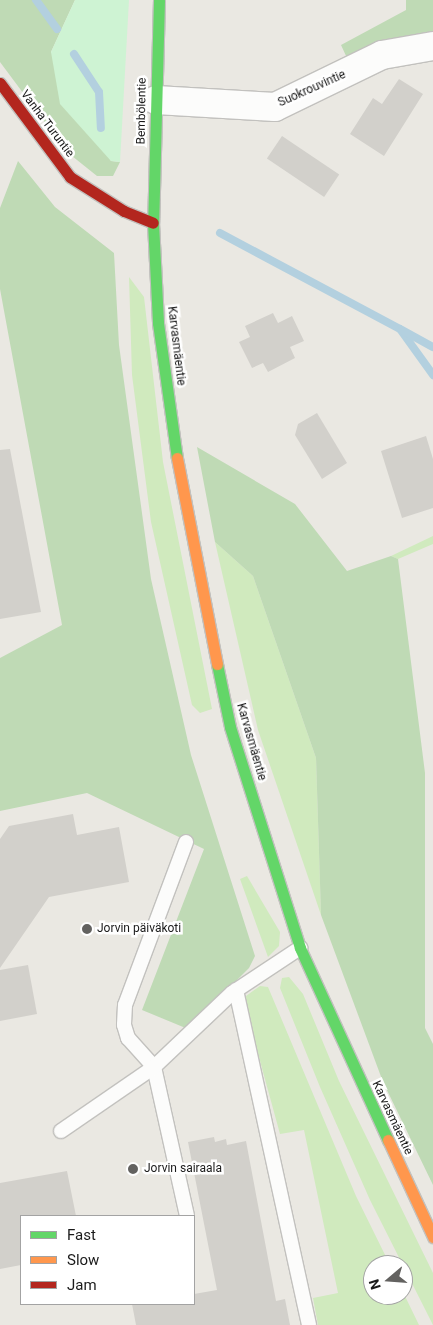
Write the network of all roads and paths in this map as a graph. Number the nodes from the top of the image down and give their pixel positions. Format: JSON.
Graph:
{"nodes":[{"id":1,"x":159,"y":0,"type":"edge"},
{"id":2,"x":433,"y":46,"type":"edge"},
{"id":3,"x":0,"y":83,"type":"edge"},
{"id":4,"x":156,"y":100,"type":"junction"},
{"id":5,"x":153,"y":223,"type":"junction"},
{"id":6,"x":186,"y":842,"type":"dead end"},
{"id":7,"x":300,"y":948,"type":"junction"},
{"id":8,"x":236,"y":990,"type":"junction"},
{"id":9,"x":154,"y":1067,"type":"junction"},
{"id":10,"x":61,"y":1131,"type":"dead end"},
{"id":11,"x":433,"y":1203,"type":"edge"},
{"id":12,"x":419,"y":1208,"type":"junction"},
{"id":13,"x":187,"y":1215,"type":"edge"},
{"id":14,"x":433,"y":1237,"type":"edge"},
{"id":15,"x":309,"y":1325,"type":"edge"}],
"edges":[{"from":1,"to":4,"type":"main road","name":"Bembölentie"},
{"from":2,"to":4,"type":"street","name":"Suokrouvintie"},
{"from":3,"to":5,"type":"main road","name":"Vanha Turuntie"},
{"from":4,"to":5,"type":"main road","name":"Bembölentie"},
{"from":5,"to":7,"type":"main road","name":"Karvasmäentie"},
{"from":6,"to":9,"type":"lane"},
{"from":7,"to":8,"type":"lane"},
{"from":7,"to":12,"type":"main road","name":"Karvasmäentie"},
{"from":8,"to":9,"type":"lane"},
{"from":8,"to":15,"type":"lane"},
{"from":9,"to":10,"type":"lane"},
{"from":9,"to":13,"type":"lane"},
{"from":11,"to":12,"type":"lane"},
{"from":12,"to":14,"type":"main road","name":"Karvasmäentie"}]}
